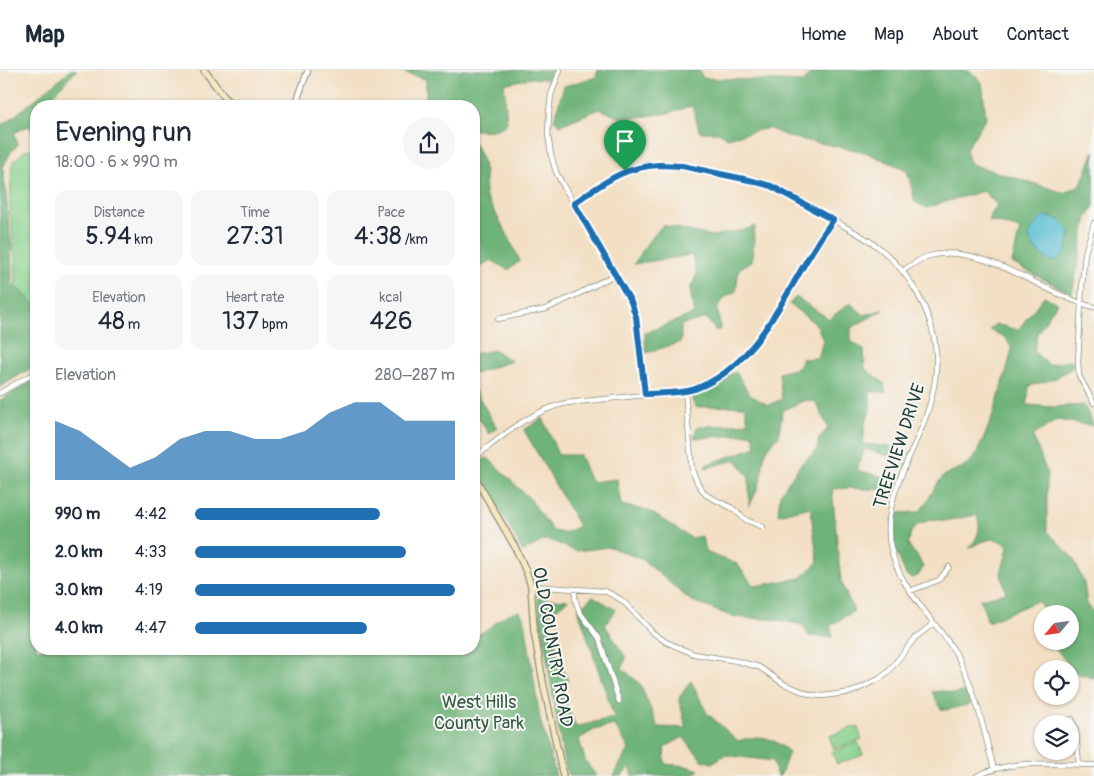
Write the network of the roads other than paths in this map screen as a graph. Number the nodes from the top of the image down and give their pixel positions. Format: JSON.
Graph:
{"nodes":[{"id":1,"x":204,"y":70,"type":"edge"},
{"id":2,"x":308,"y":70,"type":"edge"},
{"id":3,"x":560,"y":70,"type":"edge"},
{"id":4,"x":226,"y":100,"type":"edge"},
{"id":5,"x":297,"y":100,"type":"edge"},
{"id":6,"x":574,"y":203,"type":"junction"},
{"id":7,"x":833,"y":220,"type":"junction"},
{"id":8,"x":1094,"y":223,"type":"edge"},
{"id":9,"x":903,"y":272,"type":"junction"},
{"id":10,"x":616,"y":274,"type":"junction"},
{"id":11,"x":1082,"y":304,"type":"junction"},
{"id":12,"x":1094,"y":307,"type":"edge"},
{"id":13,"x":498,"y":319,"type":"dead end"},
{"id":14,"x":30,"y":376,"type":"edge"},
{"id":15,"x":685,"y":391,"type":"junction"},
{"id":16,"x":0,"y":393,"type":"edge"},
{"id":17,"x":645,"y":394,"type":"junction"},
{"id":18,"x":1094,"y":403,"type":"edge"},
{"id":19,"x":480,"y":453,"type":"edge"},
{"id":20,"x":480,"y":486,"type":"edge"},
{"id":21,"x":763,"y":527,"type":"dead end"},
{"id":22,"x":949,"y":567,"type":"dead end"},
{"id":23,"x":531,"y":586,"type":"junction"},
{"id":24,"x":575,"y":589,"type":"junction"},
{"id":25,"x":910,"y":591,"type":"junction"},
{"id":26,"x":934,"y":623,"type":"junction"},
{"id":27,"x":618,"y":701,"type":"dead end"},
{"id":28,"x":1079,"y":760,"type":"edge"},
{"id":29,"x":1079,"y":765,"type":"junction"},
{"id":30,"x":1094,"y":765,"type":"edge"},
{"id":31,"x":994,"y":768,"type":"junction"},
{"id":32,"x":563,"y":776,"type":"edge"},
{"id":33,"x":977,"y":776,"type":"edge"}],
"edges":[{"from":1,"to":4,"type":"main road"},
{"from":2,"to":5,"type":"street"},
{"from":3,"to":6,"type":"street"},
{"from":6,"to":7,"type":"street","name":"TREEVIEW DRIVE"},
{"from":6,"to":10,"type":"street"},
{"from":7,"to":9,"type":"street","name":"TREEVIEW DRIVE"},
{"from":7,"to":15,"type":"street"},
{"from":8,"to":11,"type":"street"},
{"from":9,"to":11,"type":"street"},
{"from":9,"to":25,"type":"street","name":"TREEVIEW DRIVE"},
{"from":10,"to":13,"type":"street"},
{"from":10,"to":17,"type":"street"},
{"from":11,"to":12,"type":"street"},
{"from":11,"to":18,"type":"street"},
{"from":14,"to":16,"type":"street"},
{"from":15,"to":17,"type":"street"},
{"from":15,"to":21,"type":"street"},
{"from":17,"to":19,"type":"street"},
{"from":20,"to":23,"type":"main road","name":"OLD COUNTRY ROAD"},
{"from":22,"to":25,"type":"street"},
{"from":23,"to":24,"type":"street"},
{"from":23,"to":32,"type":"main road","name":"OLD COUNTRY ROAD"},
{"from":24,"to":26,"type":"street"},
{"from":24,"to":27,"type":"street"},
{"from":25,"to":26,"type":"street","name":"TREEVIEW DRIVE"},
{"from":26,"to":31,"type":"street","name":"TREEVIEW DRIVE"},
{"from":28,"to":29,"type":"street"},
{"from":29,"to":30,"type":"street"},
{"from":29,"to":31,"type":"street"},
{"from":31,"to":33,"type":"street"}]}
